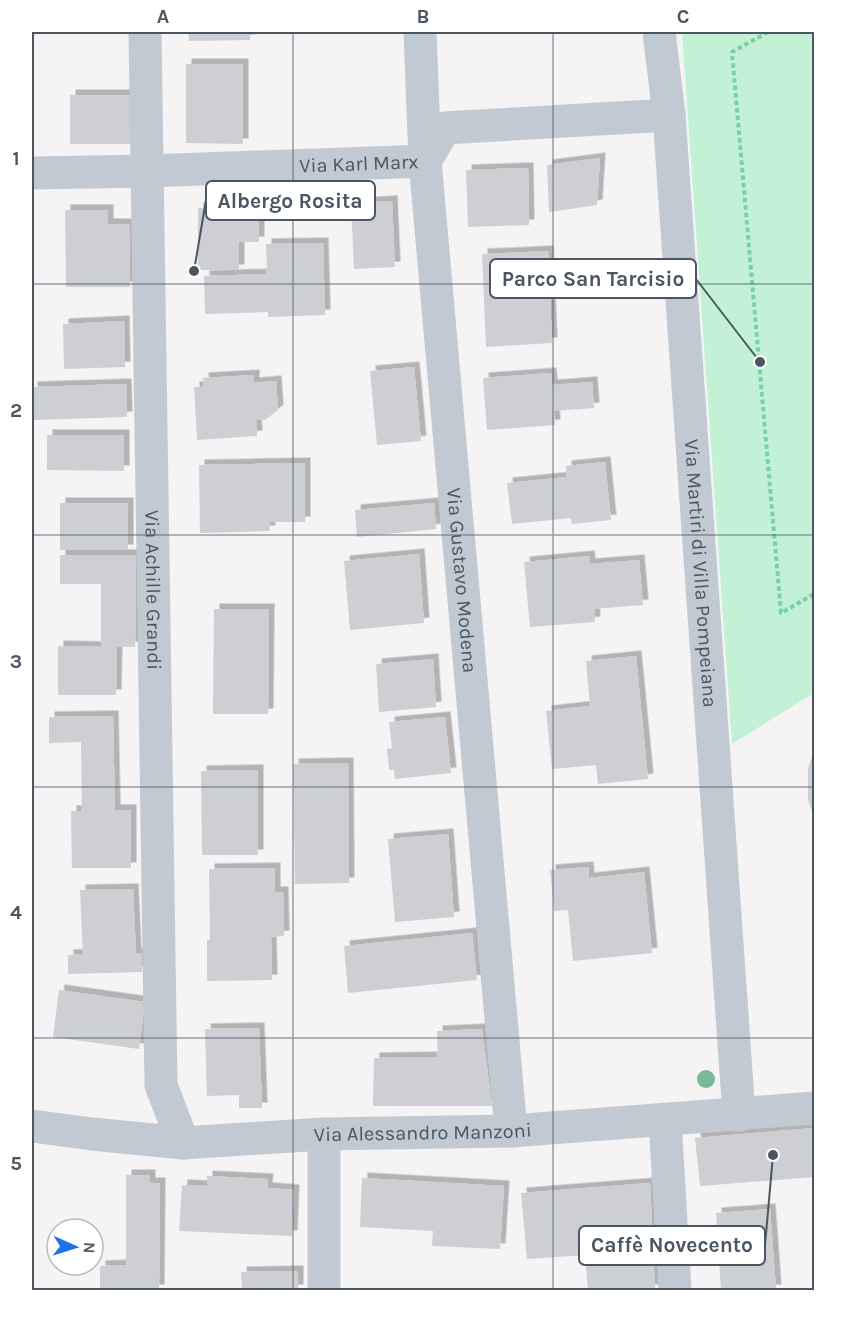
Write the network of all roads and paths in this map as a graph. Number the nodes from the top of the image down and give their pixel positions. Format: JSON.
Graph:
{"nodes":[{"id":1,"x":145,"y":32,"type":"edge"},
{"id":2,"x":420,"y":32,"type":"edge"},
{"id":3,"x":659,"y":32,"type":"edge"},
{"id":4,"x":768,"y":32,"type":"edge"},
{"id":5,"x":669,"y":114,"type":"junction"},
{"id":6,"x":425,"y":161,"type":"junction"},
{"id":7,"x":147,"y":171,"type":"junction"},
{"id":8,"x":32,"y":173,"type":"edge"},
{"id":9,"x":814,"y":594,"type":"edge"},
{"id":10,"x":814,"y":1108,"type":"edge"},
{"id":11,"x":739,"y":1115,"type":"junction"},
{"id":12,"x":665,"y":1120,"type":"junction"},
{"id":13,"x":32,"y":1126,"type":"edge"},
{"id":14,"x":511,"y":1131,"type":"junction"},
{"id":15,"x":324,"y":1134,"type":"junction"},
{"id":16,"x":183,"y":1143,"type":"junction"},
{"id":17,"x":324,"y":1290,"type":"edge"},
{"id":18,"x":675,"y":1290,"type":"edge"}],
"edges":[{"from":1,"to":7,"type":"street","name":"Via Achille Grandi"},
{"from":2,"to":6,"type":"street","name":"Via Gustavo Modena"},
{"from":3,"to":5,"type":"street","name":"Via Martiri di Villa Pompeiana"},
{"from":4,"to":9,"type":"path"},
{"from":5,"to":6,"type":"street","name":"Via Karl Marx"},
{"from":5,"to":11,"type":"street","name":"Via Martiri di Villa Pompeiana"},
{"from":6,"to":7,"type":"street","name":"Via Karl Marx"},
{"from":6,"to":14,"type":"street","name":"Via Gustavo Modena"},
{"from":7,"to":8,"type":"street","name":"Via Karl Marx"},
{"from":7,"to":16,"type":"street","name":"Via Achille Grandi"},
{"from":10,"to":11,"type":"street","name":"Via Alessandro Manzoni"},
{"from":11,"to":12,"type":"street","name":"Via Alessandro Manzoni"},
{"from":12,"to":14,"type":"street","name":"Via Alessandro Manzoni"},
{"from":12,"to":18,"type":"street"},
{"from":13,"to":16,"type":"street","name":"Via Alessandro Manzoni"},
{"from":14,"to":15,"type":"street","name":"Via Alessandro Manzoni"},
{"from":15,"to":16,"type":"street","name":"Via Alessandro Manzoni"},
{"from":15,"to":17,"type":"street"}]}
